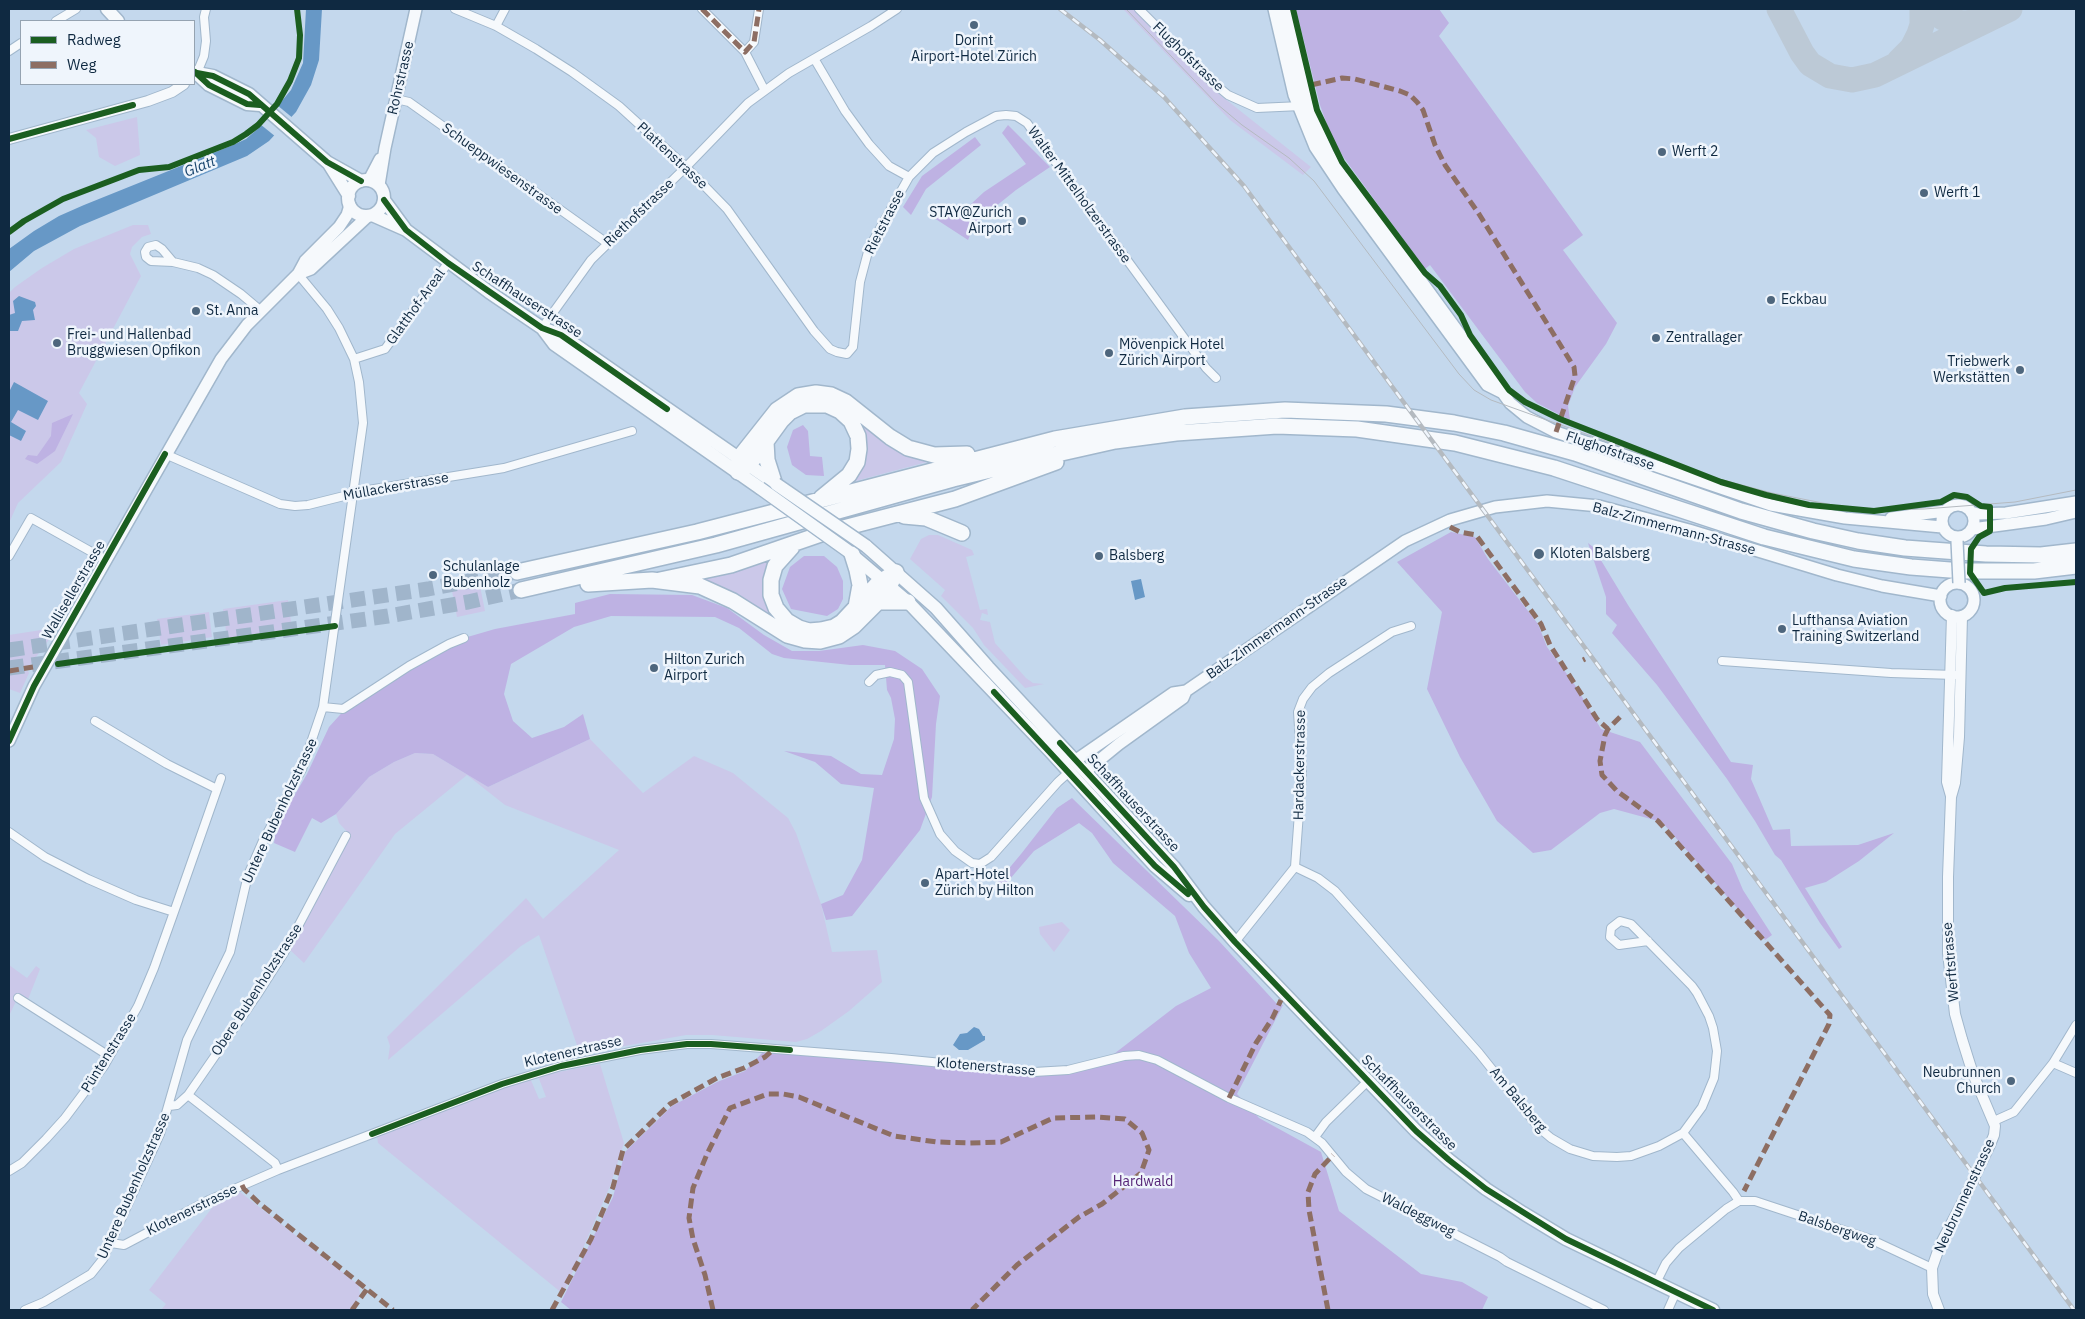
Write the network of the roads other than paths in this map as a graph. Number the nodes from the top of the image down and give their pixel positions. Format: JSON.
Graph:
{"nodes":[{"id":1,"x":76,"y":9,"type":"edge"},
{"id":2,"x":107,"y":9,"type":"edge"},
{"id":3,"x":206,"y":9,"type":"edge"},
{"id":4,"x":416,"y":9,"type":"edge"},
{"id":5,"x":455,"y":9,"type":"edge"},
{"id":6,"x":505,"y":9,"type":"edge"},
{"id":7,"x":702,"y":9,"type":"edge"},
{"id":8,"x":759,"y":9,"type":"edge"},
{"id":9,"x":897,"y":9,"type":"edge"},
{"id":10,"x":1139,"y":9,"type":"edge"},
{"id":11,"x":1274,"y":9,"type":"edge"},
{"id":12,"x":1285,"y":9,"type":"edge"},
{"id":13,"x":58,"y":20,"type":"edge"},
{"id":14,"x":117,"y":20,"type":"edge"},
{"id":15,"x":496,"y":26,"type":"junction"},
{"id":16,"x":20,"y":44,"type":"edge"},
{"id":17,"x":9,"y":51,"type":"edge"},
{"id":18,"x":745,"y":52,"type":"junction"},
{"id":19,"x":815,"y":60,"type":"junction"},
{"id":20,"x":195,"y":73,"type":"edge"},
{"id":21,"x":182,"y":85,"type":"edge"},
{"id":22,"x":764,"y":89,"type":"junction"},
{"id":23,"x":396,"y":99,"type":"junction"},
{"id":24,"x":1303,"y":106,"type":"junction"},
{"id":25,"x":9,"y":139,"type":"edge"},
{"id":26,"x":327,"y":162,"type":"junction"},
{"id":27,"x":686,"y":167,"type":"junction"},
{"id":28,"x":909,"y":176,"type":"junction"},
{"id":29,"x":369,"y":182,"type":"junction"},
{"id":30,"x":384,"y":200,"type":"junction"},
{"id":31,"x":350,"y":201,"type":"junction"},
{"id":32,"x":370,"y":215,"type":"junction"},
{"id":33,"x":406,"y":230,"type":"junction"},
{"id":34,"x":607,"y":243,"type":"junction"},
{"id":35,"x":172,"y":262,"type":"dead end"},
{"id":36,"x":448,"y":263,"type":"junction"},
{"id":37,"x":298,"y":274,"type":"junction"},
{"id":38,"x":260,"y":310,"type":"junction"},
{"id":39,"x":542,"y":328,"type":"junction"},
{"id":40,"x":843,"y":354,"type":"joint"},
{"id":41,"x":354,"y":358,"type":"junction"},
{"id":42,"x":1216,"y":378,"type":"dead end"},
{"id":43,"x":632,"y":430,"type":"dead end"},
{"id":44,"x":1115,"y":441,"type":"junction"},
{"id":45,"x":766,"y":442,"type":"junction"},
{"id":46,"x":995,"y":453,"type":"junction"},
{"id":47,"x":165,"y":454,"type":"junction"},
{"id":48,"x":742,"y":465,"type":"junction"},
{"id":49,"x":770,"y":485,"type":"junction"},
{"id":50,"x":353,"y":494,"type":"junction"},
{"id":51,"x":955,"y":498,"type":"junction"},
{"id":52,"x":817,"y":502,"type":"junction"},
{"id":53,"x":2076,"y":502,"type":"edge"},
{"id":54,"x":1945,"y":511,"type":"junction"},
{"id":55,"x":1971,"y":512,"type":"junction"},
{"id":56,"x":2076,"y":512,"type":"edge"},
{"id":57,"x":885,"y":516,"type":"junction"},
{"id":58,"x":1877,"y":520,"type":"junction"},
{"id":59,"x":1942,"y":527,"type":"junction"},
{"id":60,"x":1972,"y":529,"type":"junction"},
{"id":61,"x":1957,"y":539,"type":"junction"},
{"id":62,"x":799,"y":542,"type":"junction"},
{"id":63,"x":2076,"y":543,"type":"edge"},
{"id":64,"x":1927,"y":550,"type":"junction"},
{"id":65,"x":2076,"y":550,"type":"edge"},
{"id":66,"x":850,"y":553,"type":"junction"},
{"id":67,"x":9,"y":556,"type":"edge"},
{"id":68,"x":106,"y":560,"type":"junction"},
{"id":69,"x":2076,"y":566,"type":"edge"},
{"id":70,"x":517,"y":572,"type":"tunnel mouth"},
{"id":71,"x":890,"y":579,"type":"junction"},
{"id":72,"x":660,"y":580,"type":"junction"},
{"id":73,"x":1959,"y":583,"type":"junction"},
{"id":74,"x":1941,"y":596,"type":"junction"},
{"id":75,"x":878,"y":602,"type":"junction"},
{"id":76,"x":908,"y":602,"type":"junction"},
{"id":77,"x":856,"y":608,"type":"junction"},
{"id":78,"x":1957,"y":616,"type":"junction"},
{"id":79,"x":1411,"y":626,"type":"dead end"},
{"id":80,"x":464,"y":638,"type":"dead end"},
{"id":81,"x":1722,"y":661,"type":"dead end"},
{"id":82,"x":1956,"y":675,"type":"junction"},
{"id":83,"x":869,"y":682,"type":"dead end"},
{"id":84,"x":1186,"y":691,"type":"junction"},
{"id":85,"x":323,"y":707,"type":"junction"},
{"id":86,"x":95,"y":721,"type":"dead end"},
{"id":87,"x":9,"y":741,"type":"edge"},
{"id":88,"x":1076,"y":760,"type":"junction"},
{"id":89,"x":1086,"y":771,"type":"junction"},
{"id":90,"x":1068,"y":773,"type":"junction"},
{"id":91,"x":221,"y":778,"type":"dead end"},
{"id":92,"x":217,"y":789,"type":"junction"},
{"id":93,"x":9,"y":832,"type":"edge"},
{"id":94,"x":346,"y":836,"type":"dead end"},
{"id":95,"x":1296,"y":867,"type":"junction"},
{"id":96,"x":1204,"y":907,"type":"junction"},
{"id":97,"x":174,"y":912,"type":"junction"},
{"id":98,"x":1648,"y":941,"type":"junction"},
{"id":99,"x":1235,"y":942,"type":"junction"},
{"id":100,"x":18,"y":998,"type":"dead end"},
{"id":101,"x":2076,"y":1025,"type":"edge"},
{"id":102,"x":109,"y":1056,"type":"junction"},
{"id":103,"x":2054,"y":1063,"type":"junction"},
{"id":104,"x":2076,"y":1073,"type":"edge"},
{"id":105,"x":1368,"y":1081,"type":"junction"},
{"id":106,"x":188,"y":1095,"type":"junction"},
{"id":107,"x":169,"y":1106,"type":"junction"},
{"id":108,"x":1994,"y":1121,"type":"junction"},
{"id":109,"x":1683,"y":1133,"type":"junction"},
{"id":110,"x":1315,"y":1136,"type":"junction"},
{"id":111,"x":278,"y":1170,"type":"junction"},
{"id":112,"x":9,"y":1171,"type":"edge"},
{"id":113,"x":1739,"y":1201,"type":"junction"},
{"id":114,"x":111,"y":1242,"type":"junction"},
{"id":115,"x":1932,"y":1268,"type":"junction"},
{"id":116,"x":1656,"y":1283,"type":"junction"},
{"id":117,"x":1676,"y":1292,"type":"junction"},
{"id":118,"x":24,"y":1310,"type":"edge"},
{"id":119,"x":1604,"y":1310,"type":"edge"},
{"id":120,"x":1668,"y":1310,"type":"edge"},
{"id":121,"x":1713,"y":1310,"type":"edge"},
{"id":122,"x":1939,"y":1310,"type":"edge"}],
"edges":[{"from":1,"to":13,"type":"street"},
{"from":2,"to":14,"type":"main road"},
{"from":3,"to":20,"type":"street"},
{"from":4,"to":23,"type":"main road","name":"Rohrstrasse"},
{"from":5,"to":15,"type":"street","name":"Plattenstrasse"},
{"from":6,"to":15,"type":"street"},
{"from":7,"to":18,"type":"street"},
{"from":8,"to":18,"type":"street"},
{"from":9,"to":19,"type":"street","name":"Riethofstrasse"},
{"from":10,"to":24,"type":"street","name":"Flughofstrasse"},
{"from":11,"to":24,"type":"main road"},
{"from":12,"to":24,"type":"main road"},
{"from":15,"to":27,"type":"street","name":"Plattenstrasse"},
{"from":16,"to":17,"type":"street"},
{"from":18,"to":22,"type":"street"},
{"from":19,"to":22,"type":"street","name":"Riethofstrasse"},
{"from":19,"to":28,"type":"street","name":"Rietstrasse"},
{"from":20,"to":26,"type":"main road","name":"Schaffhauserstrasse"},
{"from":21,"to":25,"type":"street"},
{"from":22,"to":27,"type":"street","name":"Riethofstrasse"},
{"from":23,"to":29,"type":"main road","name":"Rohrstrasse"},
{"from":23,"to":34,"type":"street","name":"Schueppwiesenstrasse"},
{"from":24,"to":58,"type":"main road","name":"Flughofstrasse"},
{"from":26,"to":29,"type":"main road","name":"Schaffhauserstrasse"},
{"from":26,"to":31,"type":"main road","name":"Schaffhauserstrasse"},
{"from":27,"to":34,"type":"street","name":"Riethofstrasse"},
{"from":27,"to":40,"type":"street","name":"Plattenstrasse"},
{"from":28,"to":40,"type":"street","name":"Rietstrasse"},
{"from":28,"to":42,"type":"street","name":"Walter Mittelholzerstrasse"},
{"from":29,"to":30,"type":"main road","name":"Schaffhauserstrasse"},
{"from":29,"to":31,"type":"main road"},
{"from":30,"to":32,"type":"main road"},
{"from":30,"to":33,"type":"main road","name":"Schaffhauserstrasse"},
{"from":31,"to":32,"type":"main road","name":"Schaffhauserstrasse"},
{"from":31,"to":37,"type":"main road","name":"Wallisellerstrasse"},
{"from":32,"to":33,"type":"main road","name":"Schaffhauserstrasse"},
{"from":32,"to":37,"type":"main road","name":"Wallisellerstrasse"},
{"from":33,"to":36,"type":"main road","name":"Schaffhauserstrasse"},
{"from":34,"to":39,"type":"street","name":"Riethofstrasse"},
{"from":35,"to":38,"type":"street"},
{"from":36,"to":39,"type":"main road","name":"Schaffhauserstrasse"},
{"from":36,"to":41,"type":"street","name":"Glatthof-Areal"},
{"from":37,"to":38,"type":"main road","name":"Wallisellerstrasse"},
{"from":37,"to":41,"type":"street","name":"Untere Bubenholzstrasse"},
{"from":38,"to":47,"type":"main road","name":"Wallisellerstrasse"},
{"from":39,"to":48,"type":"main road","name":"Schaffhauserstrasse"},
{"from":41,"to":50,"type":"street","name":"Untere Bubenholzstrasse"},
{"from":43,"to":50,"type":"street","name":"Müllackerstrasse"},
{"from":44,"to":51,"type":"highway"},
{"from":44,"to":69,"type":"highway"},
{"from":44,"to":72,"type":"highway"},
{"from":45,"to":48,"type":"highway"},
{"from":45,"to":49,"type":"highway"},
{"from":45,"to":52,"type":"highway"},
{"from":46,"to":48,"type":"highway"},
{"from":46,"to":52,"type":"highway"},
{"from":46,"to":64,"type":"highway"},
{"from":47,"to":50,"type":"street","name":"Müllackerstrasse"},
{"from":47,"to":68,"type":"main road","name":"Wallisellerstrasse"},
{"from":48,"to":49,"type":"main road","name":"Schaffhauserstrasse"},
{"from":49,"to":66,"type":"main road","name":"Schaffhauserstrasse","bridge":true},
{"from":49,"to":71,"type":"main road","name":"Schaffhauserstrasse","bridge":true},
{"from":50,"to":85,"type":"street","name":"Untere Bubenholzstrasse"},
{"from":51,"to":57,"type":"highway"},
{"from":51,"to":57,"type":"highway"},
{"from":52,"to":70,"type":"highway"},
{"from":53,"to":55,"type":"main road"},
{"from":54,"to":55,"type":"main road"},
{"from":54,"to":58,"type":"main road","name":"Flughofstrasse"},
{"from":54,"to":59,"type":"main road"},
{"from":55,"to":60,"type":"main road"},
{"from":56,"to":60,"type":"main road"},
{"from":57,"to":62,"type":"highway"},
{"from":58,"to":59,"type":"main road","name":"Flughofstrasse"},
{"from":59,"to":61,"type":"main road"},
{"from":60,"to":61,"type":"main road"},
{"from":61,"to":73,"type":"main road","bridge":true},
{"from":62,"to":72,"type":"highway"},
{"from":62,"to":77,"type":"highway"},
{"from":63,"to":64,"type":"highway"},
{"from":64,"to":65,"type":"highway"},
{"from":66,"to":71,"type":"main road","name":"Schaffhauserstrasse"},
{"from":66,"to":77,"type":"highway"},
{"from":67,"to":68,"type":"street"},
{"from":68,"to":87,"type":"main road","name":"Wallisellerstrasse"},
{"from":71,"to":75,"type":"highway"},
{"from":71,"to":76,"type":"main road","name":"Schaffhauserstrasse"},
{"from":71,"to":77,"type":"highway"},
{"from":71,"to":88,"type":"main road","name":"Schaffhauserstrasse"},
{"from":72,"to":75,"type":"highway"},
{"from":73,"to":74,"type":"main road"},
{"from":73,"to":78,"type":"main road"},
{"from":74,"to":78,"type":"main road"},
{"from":74,"to":84,"type":"main road","name":"Balz-Zimmermann-Strasse"},
{"from":75,"to":76,"type":"highway"},
{"from":76,"to":90,"type":"main road","name":"Schaffhauserstrasse"},
{"from":78,"to":82,"type":"street","name":"Werftstrasse"},
{"from":79,"to":95,"type":"street","name":"Hardackerstrasse"},
{"from":80,"to":85,"type":"street"},
{"from":81,"to":82,"type":"street"},
{"from":82,"to":108,"type":"street","name":"Werftstrasse"},
{"from":83,"to":90,"type":"street"},
{"from":84,"to":88,"type":"main road","name":"Balz-Zimmermann-Strasse"},
{"from":84,"to":89,"type":"main road","name":"Balz-Zimmermann-Strasse"},
{"from":85,"to":107,"type":"street","name":"Untere Bubenholzstrasse"},
{"from":86,"to":92,"type":"street"},
{"from":88,"to":89,"type":"main road","name":"Schaffhauserstrasse"},
{"from":88,"to":90,"type":"main road"},
{"from":89,"to":90,"type":"main road"},
{"from":89,"to":96,"type":"main road","name":"Schaffhauserstrasse"},
{"from":90,"to":96,"type":"main road","name":"Schaffhauserstrasse"},
{"from":91,"to":92,"type":"street","name":"Püntenstrasse"},
{"from":92,"to":97,"type":"street","name":"Püntenstrasse"},
{"from":93,"to":97,"type":"street"},
{"from":94,"to":106,"type":"street","name":"Obere Bubenholzstrasse"},
{"from":95,"to":99,"type":"street"},
{"from":95,"to":109,"type":"street","name":"Am Balsberg"},
{"from":96,"to":99,"type":"main road","name":"Schaffhauserstrasse"},
{"from":97,"to":102,"type":"street","name":"Püntenstrasse"},
{"from":98,"to":98,"type":"street","name":"Am Balsberg"},
{"from":98,"to":109,"type":"street","name":"Am Balsberg"},
{"from":99,"to":105,"type":"main road","name":"Schaffhauserstrasse"},
{"from":100,"to":102,"type":"street"},
{"from":101,"to":103,"type":"street","name":"Neubrunnenstrasse"},
{"from":102,"to":112,"type":"street","name":"Püntenstrasse"},
{"from":103,"to":104,"type":"street"},
{"from":103,"to":108,"type":"street","name":"Neubrunnenstrasse"},
{"from":105,"to":110,"type":"street"},
{"from":105,"to":116,"type":"main road","name":"Schaffhauserstrasse"},
{"from":106,"to":107,"type":"street","name":"Obere Bubenholzstrasse"},
{"from":106,"to":111,"type":"street"},
{"from":107,"to":114,"type":"street","name":"Untere Bubenholzstrasse"},
{"from":108,"to":115,"type":"street","name":"Neubrunnenstrasse","bridge":true},
{"from":109,"to":113,"type":"street"},
{"from":110,"to":111,"type":"street","name":"Klotenerstrasse"},
{"from":110,"to":119,"type":"street","name":"Waldeggweg"},
{"from":111,"to":114,"type":"street","name":"Klotenerstrasse"},
{"from":113,"to":115,"type":"street","name":"Balsbergweg"},
{"from":113,"to":116,"type":"street"},
{"from":114,"to":118,"type":"street","name":"Untere Bubenholzstrasse"},
{"from":115,"to":122,"type":"street","name":"Neubrunnenstrasse"},
{"from":116,"to":117,"type":"main road","name":"Schaffhauserstrasse"},
{"from":117,"to":120,"type":"street"},
{"from":117,"to":121,"type":"main road","name":"Schaffhauserstrasse"}]}
